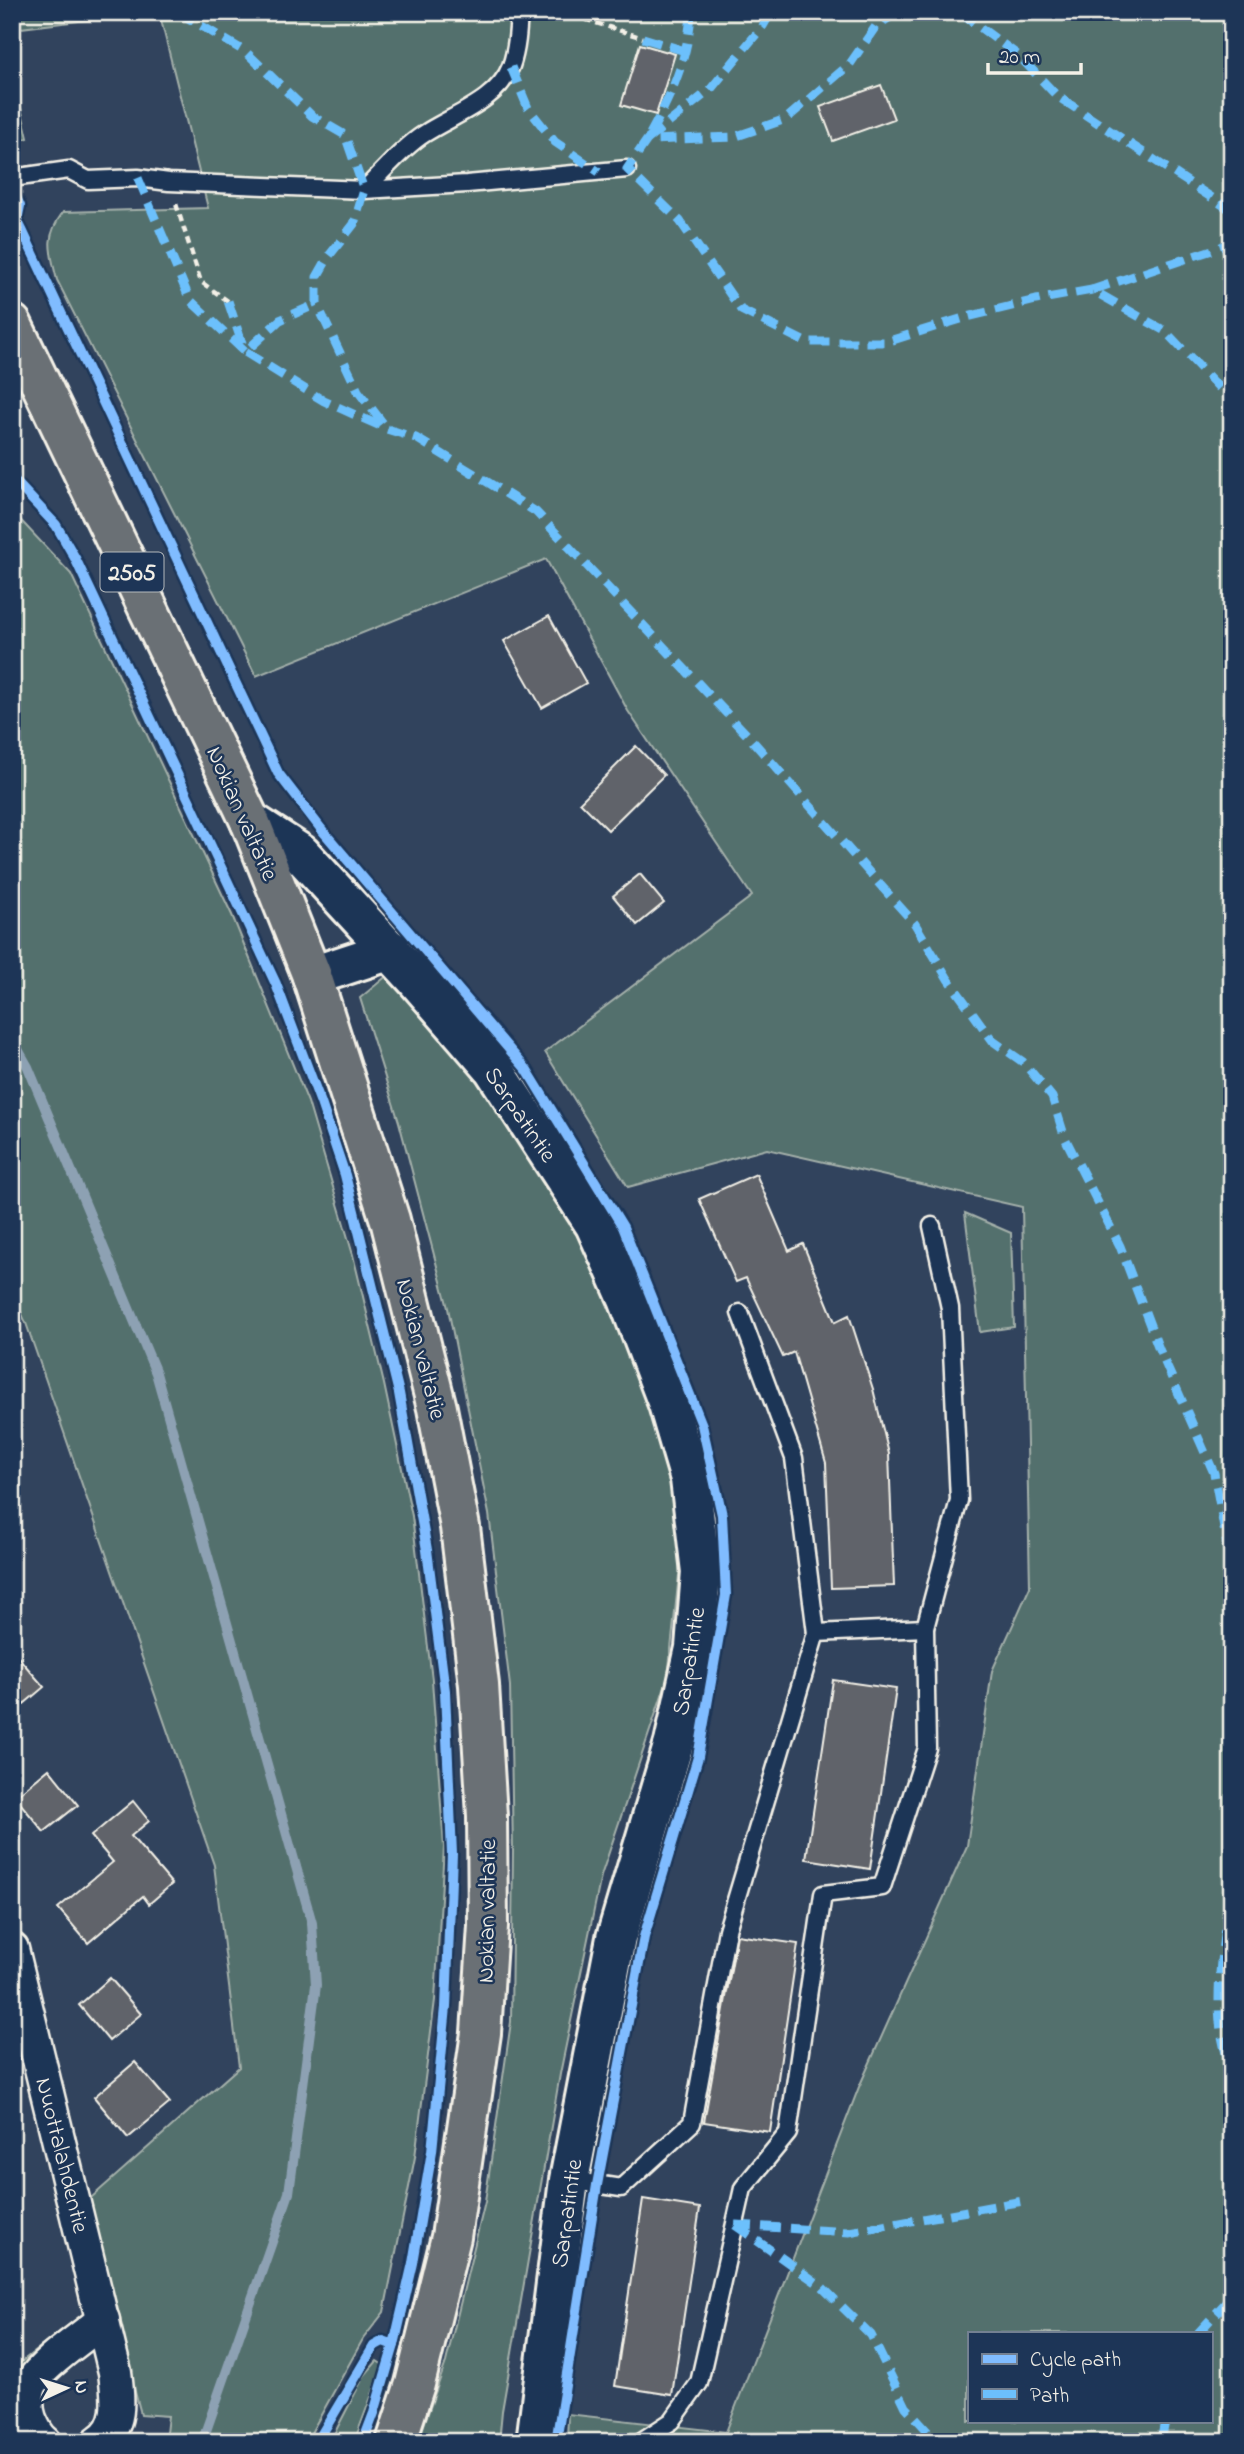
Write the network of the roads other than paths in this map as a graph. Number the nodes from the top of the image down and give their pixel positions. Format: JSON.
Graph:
{"nodes":[{"id":1,"x":519,"y":12,"type":"edge"},
{"id":2,"x":627,"y":169,"type":"dead end"},
{"id":3,"x":12,"y":178,"type":"edge"},
{"id":4,"x":364,"y":190,"type":"junction"},
{"id":5,"x":12,"y":324,"type":"edge"},
{"id":6,"x":250,"y":821,"type":"junction"},
{"id":7,"x":391,"y":950,"type":"junction"},
{"id":8,"x":312,"y":976,"type":"junction"},
{"id":9,"x":932,"y":1226,"type":"dead end"},
{"id":10,"x":740,"y":1313,"type":"dead end"},
{"id":11,"x":925,"y":1628,"type":"junction"},
{"id":12,"x":816,"y":1633,"type":"junction"},
{"id":13,"x":12,"y":1949,"type":"edge"},
{"id":14,"x":569,"y":2180,"type":"junction"},
{"id":15,"x":103,"y":2320,"type":"junction"},
{"id":16,"x":45,"y":2442,"type":"edge"},
{"id":17,"x":98,"y":2442,"type":"edge"},
{"id":18,"x":396,"y":2442,"type":"edge"},
{"id":19,"x":536,"y":2442,"type":"edge"},
{"id":20,"x":640,"y":2442,"type":"edge"}],
"edges":[{"from":1,"to":4,"type":"lane"},
{"from":2,"to":4,"type":"lane"},
{"from":3,"to":4,"type":"lane"},
{"from":5,"to":6,"type":"main road","name":"Nokian valtatie","number":"2505"},
{"from":6,"to":7,"type":"main road","name":"Sarpatintie"},
{"from":6,"to":8,"type":"main road","name":"Nokian valtatie","number":"2505"},
{"from":7,"to":8,"type":"main road"},
{"from":7,"to":14,"type":"main road","name":"Sarpatintie"},
{"from":8,"to":18,"type":"main road","name":"Nokian valtatie","number":"2505"},
{"from":9,"to":11,"type":"lane"},
{"from":10,"to":12,"type":"lane"},
{"from":11,"to":12,"type":"lane"},
{"from":11,"to":20,"type":"lane"},
{"from":12,"to":14,"type":"lane"},
{"from":13,"to":15,"type":"street","name":"Nuottalahdentie"},
{"from":14,"to":19,"type":"main road","name":"Sarpatintie"},
{"from":15,"to":16,"type":"street"},
{"from":15,"to":17,"type":"street","name":"Nuottalahdentie"}]}
